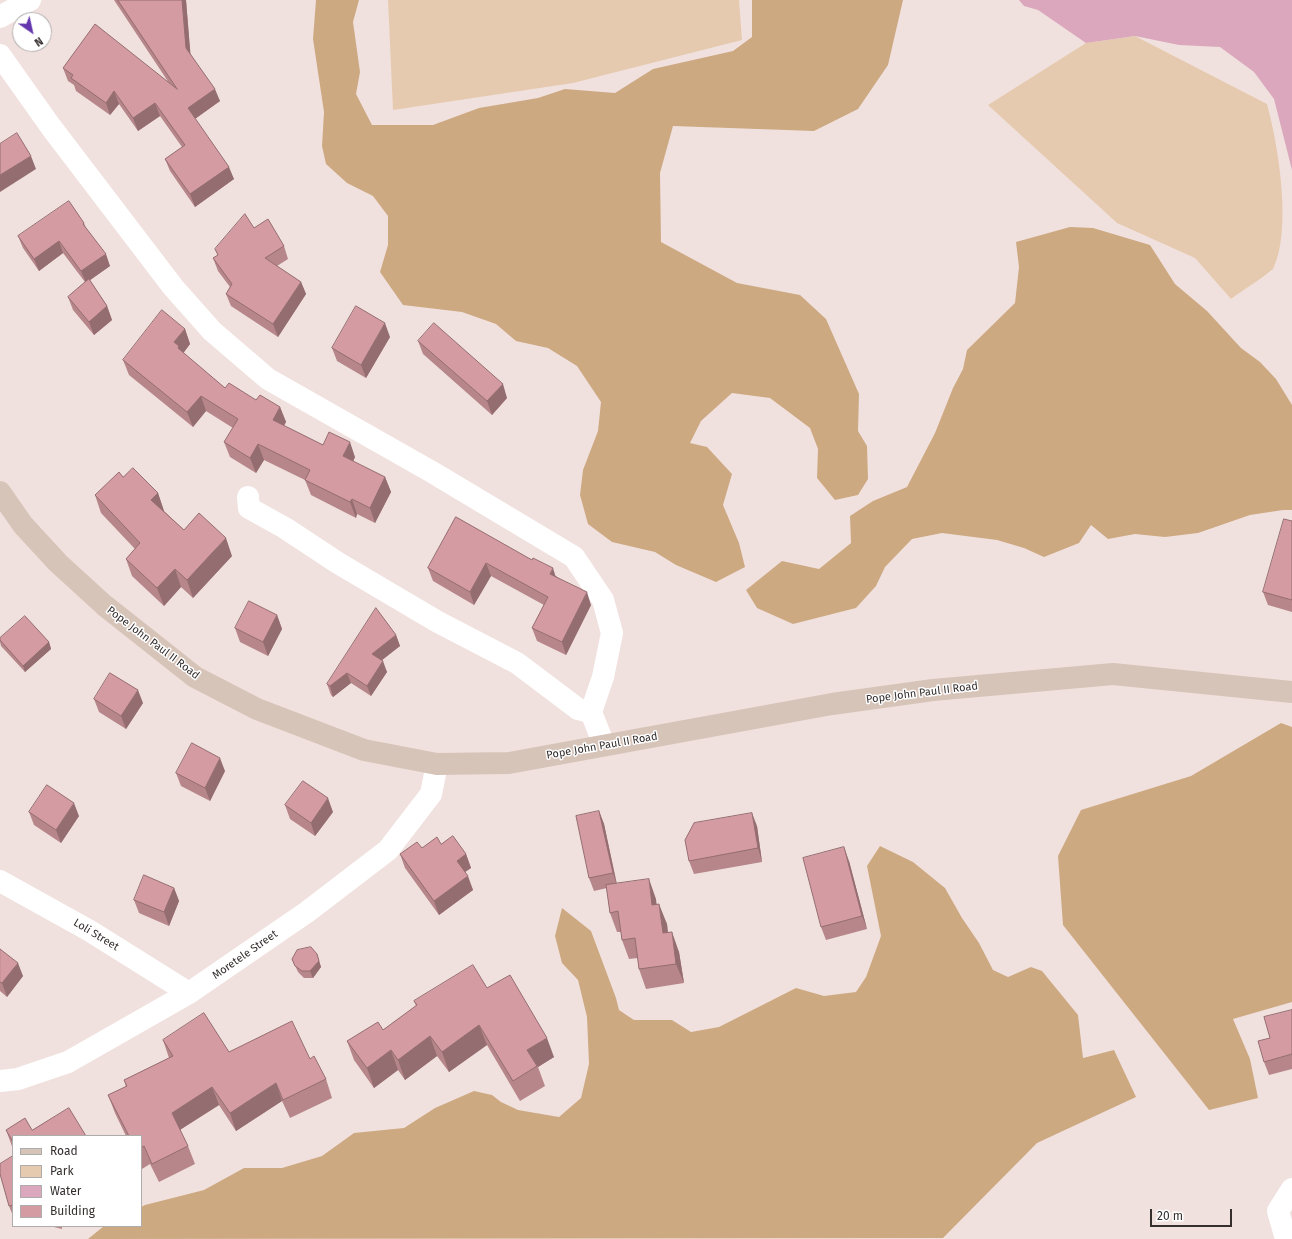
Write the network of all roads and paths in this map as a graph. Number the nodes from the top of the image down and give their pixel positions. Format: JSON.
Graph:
{"nodes":[{"id":1,"x":30,"y":0,"type":"edge"},
{"id":2,"x":0,"y":17,"type":"edge"},
{"id":3,"x":0,"y":55,"type":"edge"},
{"id":4,"x":0,"y":492,"type":"edge"},
{"id":5,"x":248,"y":497,"type":"dead end"},
{"id":6,"x":1292,"y":692,"type":"edge"},
{"id":7,"x":591,"y":712,"type":"junction"},
{"id":8,"x":604,"y":745,"type":"junction"},
{"id":9,"x":437,"y":764,"type":"junction"},
{"id":10,"x":0,"y":881,"type":"edge"},
{"id":11,"x":189,"y":993,"type":"junction"},
{"id":12,"x":0,"y":1081,"type":"edge"},
{"id":13,"x":1292,"y":1189,"type":"edge"},
{"id":14,"x":1286,"y":1239,"type":"edge"}],
"edges":[{"from":1,"to":2,"type":"street"},
{"from":3,"to":7,"type":"street"},
{"from":4,"to":9,"type":"main road","name":"Pope John Paul II Road"},
{"from":5,"to":7,"type":"street"},
{"from":6,"to":8,"type":"main road","name":"Pope John Paul II Road"},
{"from":7,"to":8,"type":"street"},
{"from":8,"to":9,"type":"main road","name":"Pope John Paul II Road"},
{"from":9,"to":11,"type":"street","name":"Moretele Street"},
{"from":10,"to":11,"type":"street","name":"Loli Street"},
{"from":11,"to":12,"type":"street","name":"Moretele Street"},
{"from":13,"to":14,"type":"street"}]}
